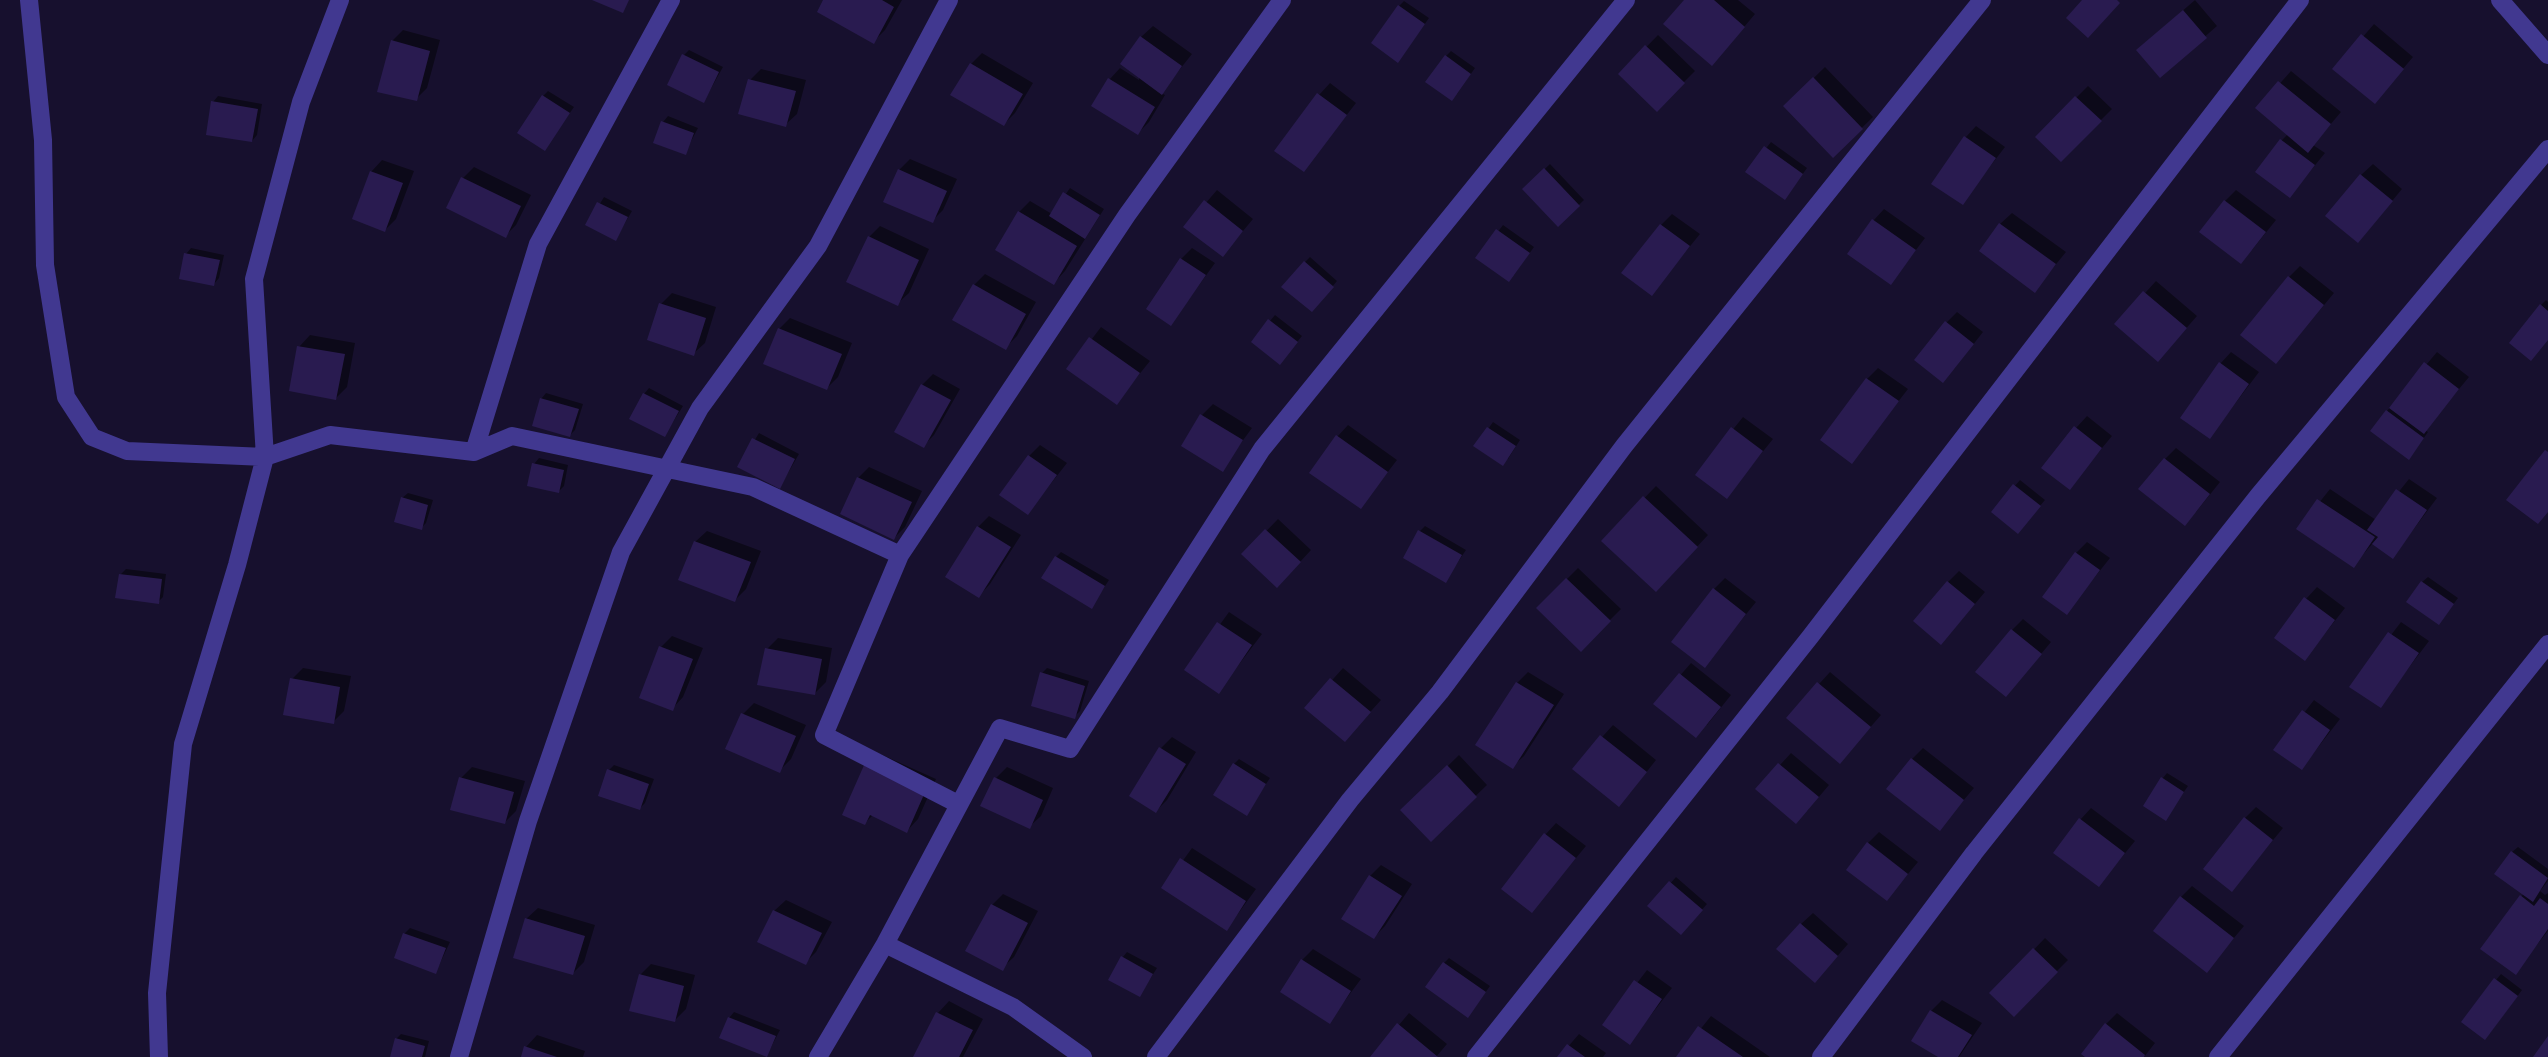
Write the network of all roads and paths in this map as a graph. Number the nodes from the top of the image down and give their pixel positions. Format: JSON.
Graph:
{"nodes":[{"id":1,"x":29,"y":0,"type":"edge"},
{"id":2,"x":340,"y":0,"type":"edge"},
{"id":3,"x":671,"y":0,"type":"edge"},
{"id":4,"x":949,"y":0,"type":"edge"},
{"id":5,"x":1282,"y":0,"type":"edge"},
{"id":6,"x":1626,"y":0,"type":"edge"},
{"id":7,"x":1982,"y":0,"type":"edge"},
{"id":8,"x":2300,"y":0,"type":"edge"},
{"id":9,"x":2500,"y":0,"type":"edge"},
{"id":10,"x":2548,"y":53,"type":"edge"},
{"id":11,"x":2548,"y":149,"type":"edge"},
{"id":12,"x":474,"y":452,"type":"junction"},
{"id":13,"x":265,"y":457,"type":"junction"},
{"id":14,"x":666,"y":470,"type":"junction"},
{"id":15,"x":900,"y":555,"type":"junction"},
{"id":16,"x":2548,"y":644,"type":"edge"},
{"id":17,"x":958,"y":804,"type":"junction"},
{"id":18,"x":884,"y":944,"type":"junction"},
{"id":19,"x":159,"y":1057,"type":"edge"},
{"id":20,"x":459,"y":1057,"type":"edge"},
{"id":21,"x":818,"y":1057,"type":"edge"},
{"id":22,"x":1083,"y":1057,"type":"edge"},
{"id":23,"x":1156,"y":1057,"type":"edge"},
{"id":24,"x":1476,"y":1057,"type":"edge"},
{"id":25,"x":1821,"y":1057,"type":"edge"},
{"id":26,"x":2218,"y":1057,"type":"edge"}],
"edges":[{"from":1,"to":13,"type":"street"},
{"from":2,"to":13,"type":"street"},
{"from":3,"to":12,"type":"street"},
{"from":4,"to":14,"type":"street"},
{"from":5,"to":15,"type":"street"},
{"from":6,"to":17,"type":"street"},
{"from":7,"to":23,"type":"street"},
{"from":8,"to":24,"type":"street"},
{"from":9,"to":10,"type":"street"},
{"from":11,"to":25,"type":"street"},
{"from":12,"to":13,"type":"street"},
{"from":12,"to":14,"type":"street"},
{"from":13,"to":19,"type":"street"},
{"from":14,"to":15,"type":"street"},
{"from":14,"to":20,"type":"street"},
{"from":15,"to":17,"type":"street"},
{"from":16,"to":26,"type":"street"},
{"from":17,"to":18,"type":"street"},
{"from":18,"to":21,"type":"street"},
{"from":18,"to":22,"type":"street"}]}
